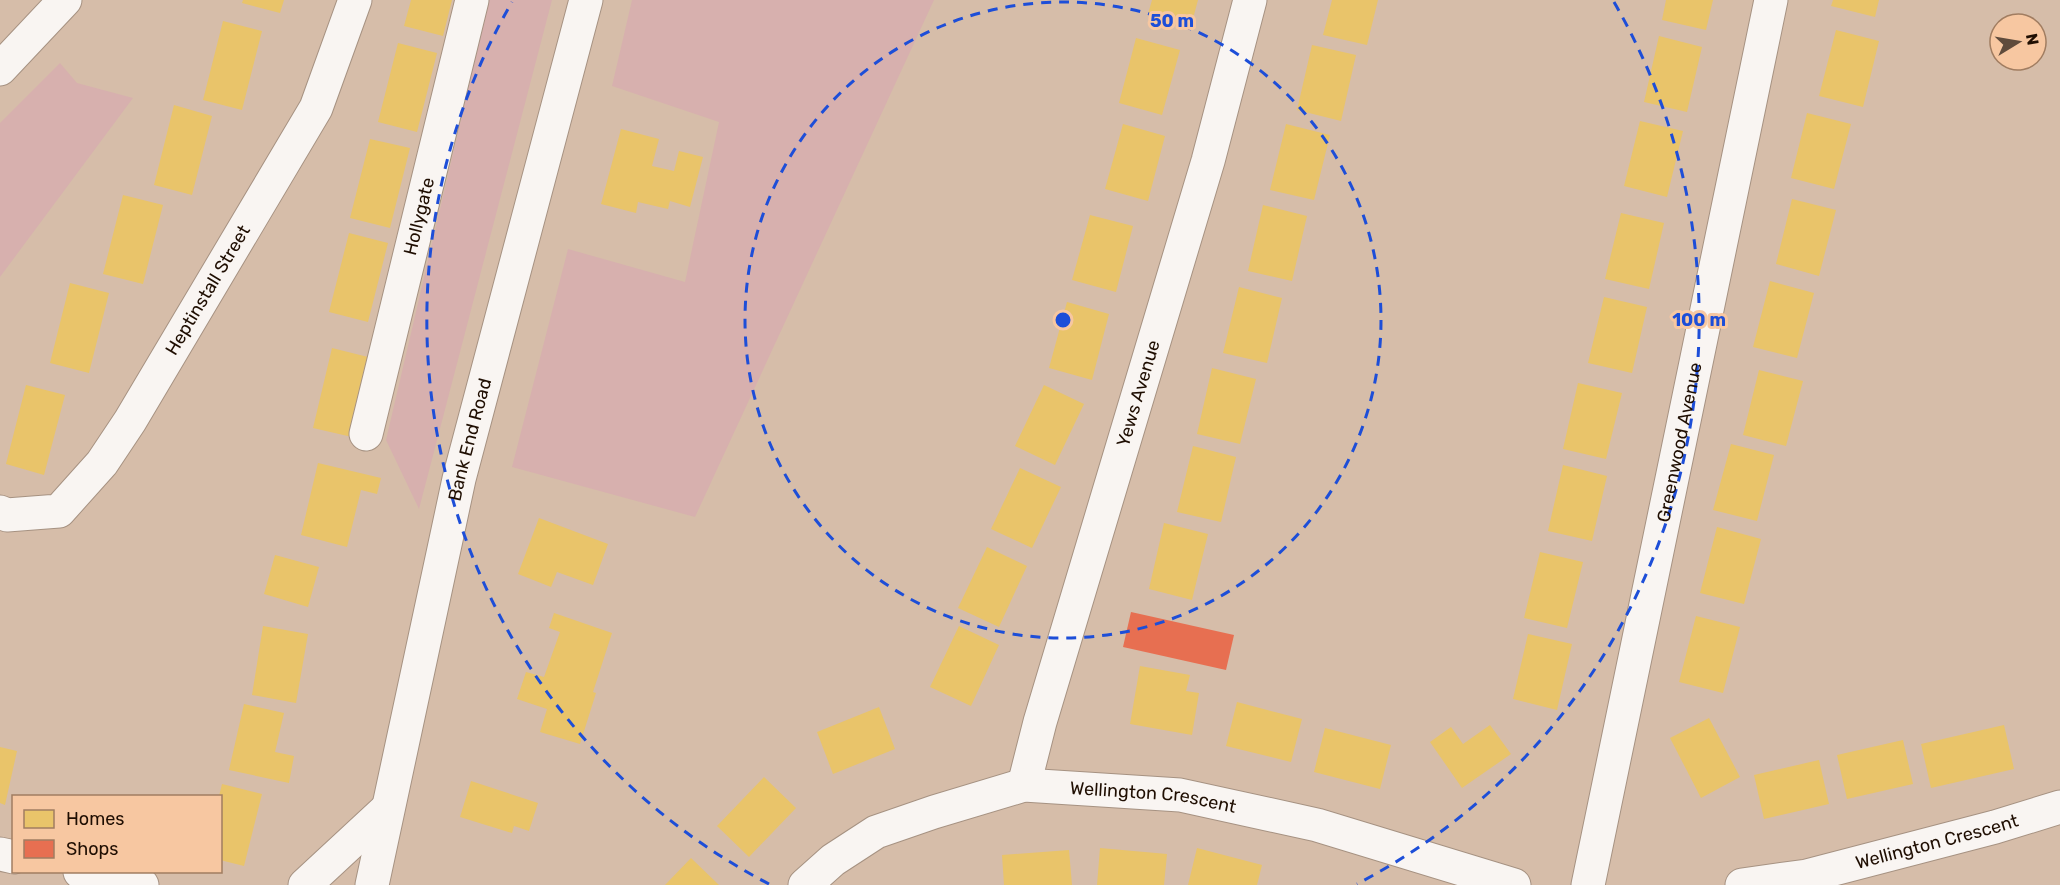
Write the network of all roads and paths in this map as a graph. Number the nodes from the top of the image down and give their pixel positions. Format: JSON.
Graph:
{"nodes":[{"id":1,"x":65,"y":0,"type":"edge"},
{"id":2,"x":355,"y":0,"type":"edge"},
{"id":3,"x":472,"y":0,"type":"edge"},
{"id":4,"x":586,"y":0,"type":"edge"},
{"id":5,"x":1250,"y":0,"type":"edge"},
{"id":6,"x":1771,"y":0,"type":"edge"},
{"id":7,"x":0,"y":69,"type":"edge"},
{"id":8,"x":366,"y":434,"type":"dead end"},
{"id":9,"x":0,"y":512,"type":"edge"},
{"id":10,"x":1024,"y":785,"type":"junction"},
{"id":11,"x":2060,"y":807,"type":"edge"},
{"id":12,"x":387,"y":809,"type":"junction"},
{"id":13,"x":85,"y":873,"type":"edge"},
{"id":14,"x":142,"y":885,"type":"edge"},
{"id":15,"x":305,"y":885,"type":"edge"},
{"id":16,"x":372,"y":885,"type":"edge"},
{"id":17,"x":805,"y":885,"type":"edge"},
{"id":18,"x":1514,"y":885,"type":"edge"},
{"id":19,"x":1588,"y":885,"type":"edge"},
{"id":20,"x":1742,"y":885,"type":"edge"}],
"edges":[{"from":1,"to":7,"type":"street"},
{"from":2,"to":9,"type":"street","name":"Heptinstall Street"},
{"from":3,"to":8,"type":"street","name":"Hollygate"},
{"from":4,"to":12,"type":"street","name":"Bank End Road"},
{"from":5,"to":10,"type":"street","name":"Yews Avenue"},
{"from":6,"to":19,"type":"street","name":"Greenwood Avenue"},
{"from":10,"to":17,"type":"street","name":"Wellington Crescent"},
{"from":10,"to":18,"type":"street","name":"Wellington Crescent"},
{"from":11,"to":20,"type":"street","name":"Wellington Crescent"},
{"from":12,"to":15,"type":"street"},
{"from":12,"to":16,"type":"street","name":"Bank End Road"},
{"from":13,"to":14,"type":"street"}]}
